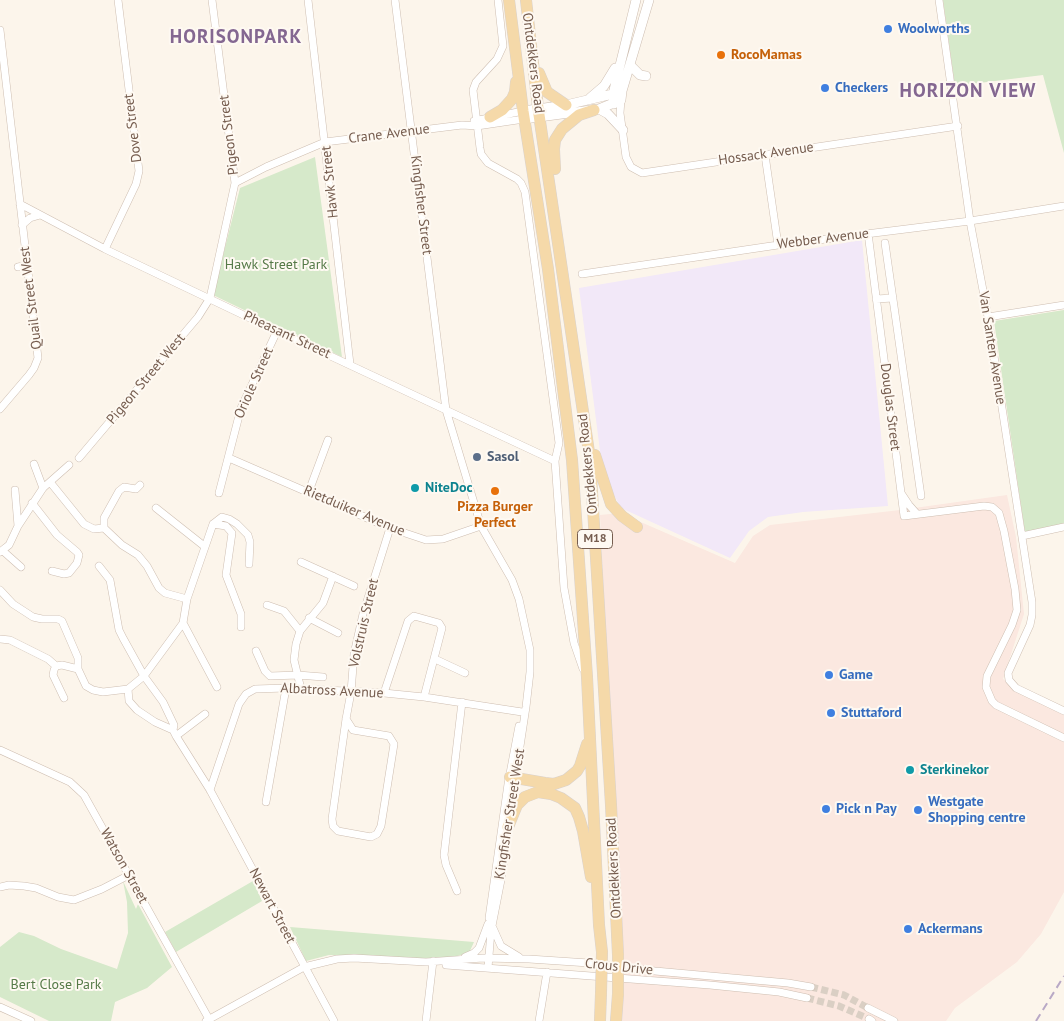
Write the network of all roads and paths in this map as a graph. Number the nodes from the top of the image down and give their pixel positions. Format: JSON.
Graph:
{"nodes":[{"id":1,"x":118,"y":0,"type":"edge"},
{"id":2,"x":212,"y":0,"type":"edge"},
{"id":3,"x":308,"y":0,"type":"edge"},
{"id":4,"x":395,"y":0,"type":"edge"},
{"id":5,"x":498,"y":0,"type":"edge"},
{"id":6,"x":509,"y":0,"type":"edge"},
{"id":7,"x":526,"y":0,"type":"edge"},
{"id":8,"x":636,"y":0,"type":"edge"},
{"id":9,"x":649,"y":0,"type":"edge"},
{"id":10,"x":939,"y":0,"type":"edge"},
{"id":11,"x":0,"y":30,"type":"edge"},
{"id":12,"x":531,"y":47,"type":"junction"},
{"id":13,"x":516,"y":51,"type":"junction"},
{"id":14,"x":622,"y":54,"type":"junction"},
{"id":15,"x":630,"y":65,"type":"junction"},
{"id":16,"x":646,"y":76,"type":"dead end"},
{"id":17,"x":618,"y":97,"type":"junction"},
{"id":18,"x":586,"y":101,"type":"junction"},
{"id":19,"x":566,"y":105,"type":"junction"},
{"id":20,"x":597,"y":109,"type":"junction"},
{"id":21,"x":539,"y":113,"type":"junction"},
{"id":22,"x":524,"y":115,"type":"junction"},
{"id":23,"x":490,"y":117,"type":"junction"},
{"id":24,"x":477,"y":123,"type":"junction"},
{"id":25,"x":958,"y":126,"type":"junction"},
{"id":26,"x":623,"y":130,"type":"junction"},
{"id":27,"x":412,"y":131,"type":"junction"},
{"id":28,"x":325,"y":142,"type":"junction"},
{"id":29,"x":765,"y":155,"type":"junction"},
{"id":30,"x":234,"y":184,"type":"junction"},
{"id":31,"x":20,"y":204,"type":"junction"},
{"id":32,"x":1064,"y":206,"type":"edge"},
{"id":33,"x":40,"y":215,"type":"junction"},
{"id":34,"x":970,"y":221,"type":"junction"},
{"id":35,"x":22,"y":225,"type":"junction"},
{"id":36,"x":868,"y":233,"type":"junction"},
{"id":37,"x":886,"y":243,"type":"dead end"},
{"id":38,"x":559,"y":245,"type":"junction"},
{"id":39,"x":778,"y":245,"type":"junction"},
{"id":40,"x":104,"y":249,"type":"junction"},
{"id":41,"x":27,"y":265,"type":"junction"},
{"id":42,"x":18,"y":267,"type":"dead end"},
{"id":43,"x":582,"y":274,"type":"dead end"},
{"id":44,"x":210,"y":298,"type":"junction"},
{"id":45,"x":893,"y":298,"type":"junction"},
{"id":46,"x":876,"y":299,"type":"junction"},
{"id":47,"x":1064,"y":306,"type":"edge"},
{"id":48,"x":988,"y":317,"type":"junction"},
{"id":49,"x":277,"y":332,"type":"junction"},
{"id":50,"x":350,"y":364,"type":"junction"},
{"id":51,"x":0,"y":409,"type":"edge"},
{"id":52,"x":446,"y":410,"type":"junction"},
{"id":53,"x":586,"y":430,"type":"junction"},
{"id":54,"x":328,"y":440,"type":"dead end"},
{"id":55,"x":79,"y":458,"type":"dead end"},
{"id":56,"x":229,"y":458,"type":"junction"},
{"id":57,"x":555,"y":461,"type":"junction"},
{"id":58,"x":34,"y":464,"type":"dead end"},
{"id":59,"x":69,"y":465,"type":"dead end"},
{"id":60,"x":50,"y":482,"type":"junction"},
{"id":61,"x":140,"y":485,"type":"dead end"},
{"id":62,"x":43,"y":488,"type":"junction"},
{"id":63,"x":16,"y":490,"type":"dead end"},
{"id":64,"x":900,"y":490,"type":"junction"},
{"id":65,"x":309,"y":491,"type":"junction"},
{"id":66,"x":219,"y":493,"type":"dead end"},
{"id":67,"x":921,"y":496,"type":"dead end"},
{"id":68,"x":32,"y":503,"type":"junction"},
{"id":69,"x":156,"y":508,"type":"dead end"},
{"id":70,"x":918,"y":514,"type":"junction"},
{"id":71,"x":213,"y":524,"type":"junction"},
{"id":72,"x":18,"y":526,"type":"junction"},
{"id":73,"x":481,"y":526,"type":"junction"},
{"id":74,"x":637,"y":527,"type":"dead end"},
{"id":75,"x":1064,"y":527,"type":"edge"},
{"id":76,"x":104,"y":528,"type":"junction"},
{"id":77,"x":390,"y":528,"type":"junction"},
{"id":78,"x":1022,"y":536,"type":"junction"},
{"id":79,"x":204,"y":546,"type":"junction"},
{"id":80,"x":2,"y":551,"type":"edge"},
{"id":81,"x":301,"y":562,"type":"dead end"},
{"id":82,"x":249,"y":564,"type":"dead end"},
{"id":83,"x":99,"y":566,"type":"dead end"},
{"id":84,"x":21,"y":567,"type":"dead end"},
{"id":85,"x":52,"y":571,"type":"dead end"},
{"id":86,"x":333,"y":576,"type":"junction"},
{"id":87,"x":354,"y":586,"type":"dead end"},
{"id":88,"x":0,"y":590,"type":"edge"},
{"id":89,"x":187,"y":599,"type":"junction"},
{"id":90,"x":268,"y":605,"type":"dead end"},
{"id":91,"x":309,"y":618,"type":"junction"},
{"id":92,"x":183,"y":623,"type":"junction"},
{"id":93,"x":242,"y":628,"type":"dead end"},
{"id":94,"x":300,"y":631,"type":"junction"},
{"id":95,"x":338,"y":632,"type":"dead end"},
{"id":96,"x":0,"y":639,"type":"edge"},
{"id":97,"x":256,"y":651,"type":"dead end"},
{"id":98,"x":435,"y":659,"type":"junction"},
{"id":99,"x":56,"y":666,"type":"junction"},
{"id":100,"x":78,"y":669,"type":"junction"},
{"id":101,"x":465,"y":673,"type":"dead end"},
{"id":102,"x":298,"y":675,"type":"junction"},
{"id":103,"x":144,"y":676,"type":"junction"},
{"id":104,"x":323,"y":677,"type":"dead end"},
{"id":105,"x":587,"y":677,"type":"junction"},
{"id":106,"x":217,"y":687,"type":"dead end"},
{"id":107,"x":286,"y":688,"type":"junction"},
{"id":108,"x":128,"y":689,"type":"junction"},
{"id":109,"x":301,"y":689,"type":"junction"},
{"id":110,"x":350,"y":692,"type":"junction"},
{"id":111,"x":384,"y":693,"type":"junction"},
{"id":112,"x":424,"y":696,"type":"junction"},
{"id":113,"x":64,"y":698,"type":"dead end"},
{"id":114,"x":462,"y":702,"type":"junction"},
{"id":115,"x":526,"y":702,"type":"junction"},
{"id":116,"x":1064,"y":710,"type":"edge"},
{"id":117,"x":522,"y":712,"type":"junction"},
{"id":118,"x":205,"y":714,"type":"dead end"},
{"id":119,"x":346,"y":719,"type":"junction"},
{"id":120,"x":589,"y":732,"type":"junction"},
{"id":121,"x":174,"y":733,"type":"junction"},
{"id":122,"x":1064,"y":738,"type":"edge"},
{"id":123,"x":0,"y":750,"type":"edge"},
{"id":124,"x":512,"y":781,"type":"junction"},
{"id":125,"x":210,"y":790,"type":"junction"},
{"id":126,"x":266,"y":802,"type":"dead end"},
{"id":127,"x":575,"y":808,"type":"junction"},
{"id":128,"x":508,"y":826,"type":"junction"},
{"id":129,"x":129,"y":875,"type":"junction"},
{"id":130,"x":0,"y":887,"type":"edge"},
{"id":131,"x":457,"y":892,"type":"dead end"},
{"id":132,"x":490,"y":925,"type":"junction"},
{"id":133,"x":599,"y":925,"type":"junction"},
{"id":134,"x":486,"y":958,"type":"junction"},
{"id":135,"x":529,"y":959,"type":"junction"},
{"id":136,"x":447,"y":962,"type":"junction"},
{"id":137,"x":431,"y":963,"type":"junction"},
{"id":138,"x":304,"y":967,"type":"junction"},
{"id":139,"x":485,"y":967,"type":"junction"},
{"id":140,"x":547,"y":972,"type":"junction"},
{"id":141,"x":811,"y":987,"type":"tunnel mouth"},
{"id":142,"x":807,"y":998,"type":"tunnel mouth"},
{"id":143,"x":0,"y":1007,"type":"edge"},
{"id":144,"x":868,"y":1008,"type":"tunnel mouth"},
{"id":145,"x":208,"y":1020,"type":"edge"},
{"id":146,"x":31,"y":1021,"type":"edge"},
{"id":147,"x":334,"y":1021,"type":"edge"},
{"id":148,"x":426,"y":1021,"type":"edge"},
{"id":149,"x":539,"y":1021,"type":"edge"},
{"id":150,"x":600,"y":1021,"type":"edge"},
{"id":151,"x":616,"y":1021,"type":"edge"},
{"id":152,"x":894,"y":1021,"type":"edge"}],
"edges":[{"from":1,"to":40,"type":"street","name":"Dove Street"},
{"from":2,"to":30,"type":"street","name":"Pigeon Street"},
{"from":3,"to":28,"type":"street","name":"Hawk Street"},
{"from":4,"to":27,"type":"street","name":"Kingfisher Street"},
{"from":5,"to":24,"type":"street","name":"Ontdekkers Road"},
{"from":6,"to":13,"type":"main road","name":"Ontdekkers Road","number":"M18"},
{"from":7,"to":12,"type":"main road","name":"Ontdekkers Road","number":"M18"},
{"from":8,"to":14,"type":"street"},
{"from":9,"to":15,"type":"street"},
{"from":10,"to":25,"type":"street","name":"Van Santen Avenue"},
{"from":11,"to":31,"type":"street","name":"Quail Street West"},
{"from":12,"to":19,"type":"main road"},
{"from":12,"to":21,"type":"main road","name":"Ontdekkers Road","number":"M18"},
{"from":13,"to":22,"type":"main road","name":"Ontdekkers Road","number":"M18"},
{"from":13,"to":23,"type":"main road"},
{"from":14,"to":17,"type":"street"},
{"from":14,"to":18,"type":"street"},
{"from":15,"to":16,"type":"street"},
{"from":15,"to":17,"type":"street"},
{"from":17,"to":18,"type":"street"},
{"from":17,"to":20,"type":"street"},
{"from":17,"to":26,"type":"street","name":"Hossack Avenue"},
{"from":18,"to":19,"type":"street"},
{"from":19,"to":21,"type":"street"},
{"from":20,"to":21,"type":"street"},
{"from":20,"to":26,"type":"street"},
{"from":20,"to":38,"type":"main road"},
{"from":21,"to":22,"type":"street"},
{"from":21,"to":38,"type":"main road","name":"Ontdekkers Road","number":"M18"},
{"from":22,"to":23,"type":"street","name":"Crane Avenue"},
{"from":22,"to":24,"type":"street","name":"Crane Avenue"},
{"from":22,"to":105,"type":"main road","name":"Ontdekkers Road","number":"M18"},
{"from":23,"to":24,"type":"street","name":"Crane Avenue"},
{"from":24,"to":27,"type":"street","name":"Crane Avenue"},
{"from":24,"to":57,"type":"street","name":"Ontdekkers Road"},
{"from":25,"to":29,"type":"street","name":"Hossack Avenue"},
{"from":25,"to":34,"type":"street","name":"Van Santen Avenue"},
{"from":26,"to":29,"type":"street","name":"Hossack Avenue"},
{"from":27,"to":28,"type":"street","name":"Crane Avenue"},
{"from":27,"to":52,"type":"street","name":"Kingfisher Street"},
{"from":28,"to":30,"type":"street","name":"Crane Avenue"},
{"from":28,"to":50,"type":"street","name":"Hawk Street"},
{"from":29,"to":39,"type":"street"},
{"from":30,"to":44,"type":"street","name":"Pigeon Street"},
{"from":31,"to":33,"type":"street","name":"Pheasant Street"},
{"from":31,"to":35,"type":"street","name":"Quail Street West"},
{"from":32,"to":34,"type":"street","name":"Webber Avenue"},
{"from":33,"to":35,"type":"street"},
{"from":33,"to":40,"type":"street","name":"Pheasant Street"},
{"from":34,"to":36,"type":"street","name":"Webber Avenue"},
{"from":34,"to":48,"type":"street","name":"Van Santen Avenue"},
{"from":35,"to":41,"type":"street","name":"Quail Street West"},
{"from":36,"to":39,"type":"street","name":"Webber Avenue"},
{"from":36,"to":46,"type":"street","name":"Douglas Street"},
{"from":37,"to":45,"type":"street","name":"Douglas Street"},
{"from":38,"to":53,"type":"main road","name":"Ontdekkers Road","number":"M18"},
{"from":39,"to":43,"type":"street","name":"Webber Avenue"},
{"from":40,"to":44,"type":"street","name":"Pheasant Street"},
{"from":41,"to":42,"type":"street"},
{"from":41,"to":51,"type":"street","name":"Quail Street West"},
{"from":44,"to":49,"type":"street","name":"Pheasant Street"},
{"from":44,"to":55,"type":"street","name":"Pigeon Street West"},
{"from":45,"to":46,"type":"street"},
{"from":45,"to":67,"type":"street","name":"Douglas Street"},
{"from":46,"to":64,"type":"street","name":"Douglas Street"},
{"from":47,"to":48,"type":"street"},
{"from":48,"to":78,"type":"street","name":"Van Santen Avenue"},
{"from":49,"to":50,"type":"street","name":"Pheasant Street"},
{"from":49,"to":56,"type":"street","name":"Oriole Street"},
{"from":50,"to":52,"type":"street","name":"Pheasant Street"},
{"from":52,"to":57,"type":"street","name":"Pheasant Street"},
{"from":52,"to":73,"type":"street","name":"Kingfisher Street West"},
{"from":53,"to":74,"type":"main road"},
{"from":53,"to":151,"type":"main road","name":"Ontdekkers Road","number":"M18","bridge":true},
{"from":54,"to":65,"type":"street"},
{"from":56,"to":65,"type":"street","name":"Rietduiker Avenue"},
{"from":56,"to":66,"type":"street","name":"Oriole Street"},
{"from":57,"to":105,"type":"street","name":"Ontdekkers Road"},
{"from":58,"to":62,"type":"street"},
{"from":59,"to":60,"type":"street"},
{"from":60,"to":62,"type":"street"},
{"from":60,"to":76,"type":"street"},
{"from":61,"to":76,"type":"street"},
{"from":62,"to":68,"type":"street"},
{"from":63,"to":72,"type":"street"},
{"from":64,"to":70,"type":"street"},
{"from":64,"to":70,"type":"street","name":"Douglas Street"},
{"from":65,"to":77,"type":"street","name":"Rietduiker Avenue"},
{"from":68,"to":72,"type":"street"},
{"from":68,"to":85,"type":"street"},
{"from":69,"to":79,"type":"street"},
{"from":70,"to":122,"type":"street"},
{"from":71,"to":79,"type":"street"},
{"from":71,"to":82,"type":"street"},
{"from":71,"to":93,"type":"street"},
{"from":72,"to":80,"type":"street"},
{"from":73,"to":77,"type":"street","name":"Rietduiker Avenue"},
{"from":73,"to":115,"type":"street","name":"Kingfisher Street West"},
{"from":75,"to":78,"type":"street"},
{"from":76,"to":89,"type":"street"},
{"from":77,"to":110,"type":"street","name":"Volstruis Street"},
{"from":78,"to":116,"type":"street","name":"Van Santen Avenue"},
{"from":79,"to":89,"type":"street"},
{"from":80,"to":84,"type":"street"},
{"from":81,"to":86,"type":"street"},
{"from":83,"to":103,"type":"street","name":"Newart Street"},
{"from":86,"to":87,"type":"street"},
{"from":86,"to":91,"type":"street"},
{"from":88,"to":100,"type":"street"},
{"from":89,"to":92,"type":"street"},
{"from":90,"to":94,"type":"street"},
{"from":91,"to":94,"type":"street"},
{"from":91,"to":95,"type":"street"},
{"from":92,"to":103,"type":"street"},
{"from":92,"to":106,"type":"street"},
{"from":94,"to":102,"type":"street"},
{"from":96,"to":99,"type":"street"},
{"from":97,"to":102,"type":"street"},
{"from":98,"to":101,"type":"street"},
{"from":98,"to":111,"type":"street"},
{"from":98,"to":112,"type":"street"},
{"from":99,"to":100,"type":"street"},
{"from":99,"to":113,"type":"street"},
{"from":100,"to":108,"type":"street"},
{"from":102,"to":104,"type":"street"},
{"from":102,"to":109,"type":"street"},
{"from":103,"to":108,"type":"street"},
{"from":103,"to":121,"type":"street","name":"Newart Street"},
{"from":105,"to":120,"type":"main road","name":"Ontdekkers Road","number":"M18"},
{"from":107,"to":109,"type":"street","name":"Albatross Avenue"},
{"from":107,"to":125,"type":"street","name":"Albatross Avenue"},
{"from":107,"to":126,"type":"street"},
{"from":108,"to":121,"type":"street"},
{"from":109,"to":110,"type":"street","name":"Albatross Avenue"},
{"from":110,"to":111,"type":"street","name":"Albatross Avenue"},
{"from":110,"to":119,"type":"street","name":"Volstruis Street"},
{"from":111,"to":112,"type":"street","name":"Albatross Avenue"},
{"from":112,"to":114,"type":"street","name":"Albatross Avenue"},
{"from":114,"to":117,"type":"street","name":"Albatross Avenue"},
{"from":114,"to":131,"type":"street"},
{"from":115,"to":117,"type":"street","name":"Kingfisher Street West"},
{"from":115,"to":124,"type":"street","name":"Kingfisher Street West"},
{"from":117,"to":124,"type":"street","name":"Kingfisher Street West"},
{"from":118,"to":121,"type":"street"},
{"from":119,"to":119,"type":"street","name":"Volstruis Street"},
{"from":120,"to":124,"type":"main road"},
{"from":120,"to":133,"type":"main road","name":"Ontdekkers Road","number":"M18"},
{"from":121,"to":125,"type":"street","name":"Newart Street"},
{"from":123,"to":129,"type":"street","name":"Watson Street"},
{"from":124,"to":127,"type":"main road"},
{"from":124,"to":128,"type":"street","name":"Kingfisher Street West"},
{"from":124,"to":132,"type":"street","name":"Kingfisher Street West"},
{"from":125,"to":138,"type":"street","name":"Newart Street"},
{"from":127,"to":128,"type":"main road"},
{"from":127,"to":133,"type":"main road"},
{"from":128,"to":132,"type":"street","name":"Kingfisher Street West"},
{"from":129,"to":130,"type":"street"},
{"from":129,"to":145,"type":"street","name":"Watson Street"},
{"from":132,"to":134,"type":"street","name":"Kingfisher Street West"},
{"from":132,"to":135,"type":"street"},
{"from":132,"to":136,"type":"street","name":"Kingfisher Street West"},
{"from":133,"to":150,"type":"main road","name":"Ontdekkers Road","number":"M18","bridge":true},
{"from":134,"to":135,"type":"street","name":"Crous Drive"},
{"from":134,"to":136,"type":"street","name":"Crous Drive"},
{"from":134,"to":139,"type":"street","name":"Kingfisher Street West"},
{"from":135,"to":141,"type":"street","name":"Crous Drive"},
{"from":136,"to":137,"type":"street","name":"Crous Drive"},
{"from":137,"to":138,"type":"street","name":"Crous Drive"},
{"from":137,"to":139,"type":"street","name":"Crous Drive"},
{"from":137,"to":148,"type":"street"},
{"from":138,"to":145,"type":"street","name":"Crous Drive"},
{"from":138,"to":147,"type":"street","name":"Newart Street"},
{"from":139,"to":140,"type":"street","name":"Crous Drive"},
{"from":140,"to":142,"type":"street","name":"Crous Drive"},
{"from":140,"to":149,"type":"street"},
{"from":143,"to":146,"type":"street"},
{"from":144,"to":152,"type":"street"}]}
